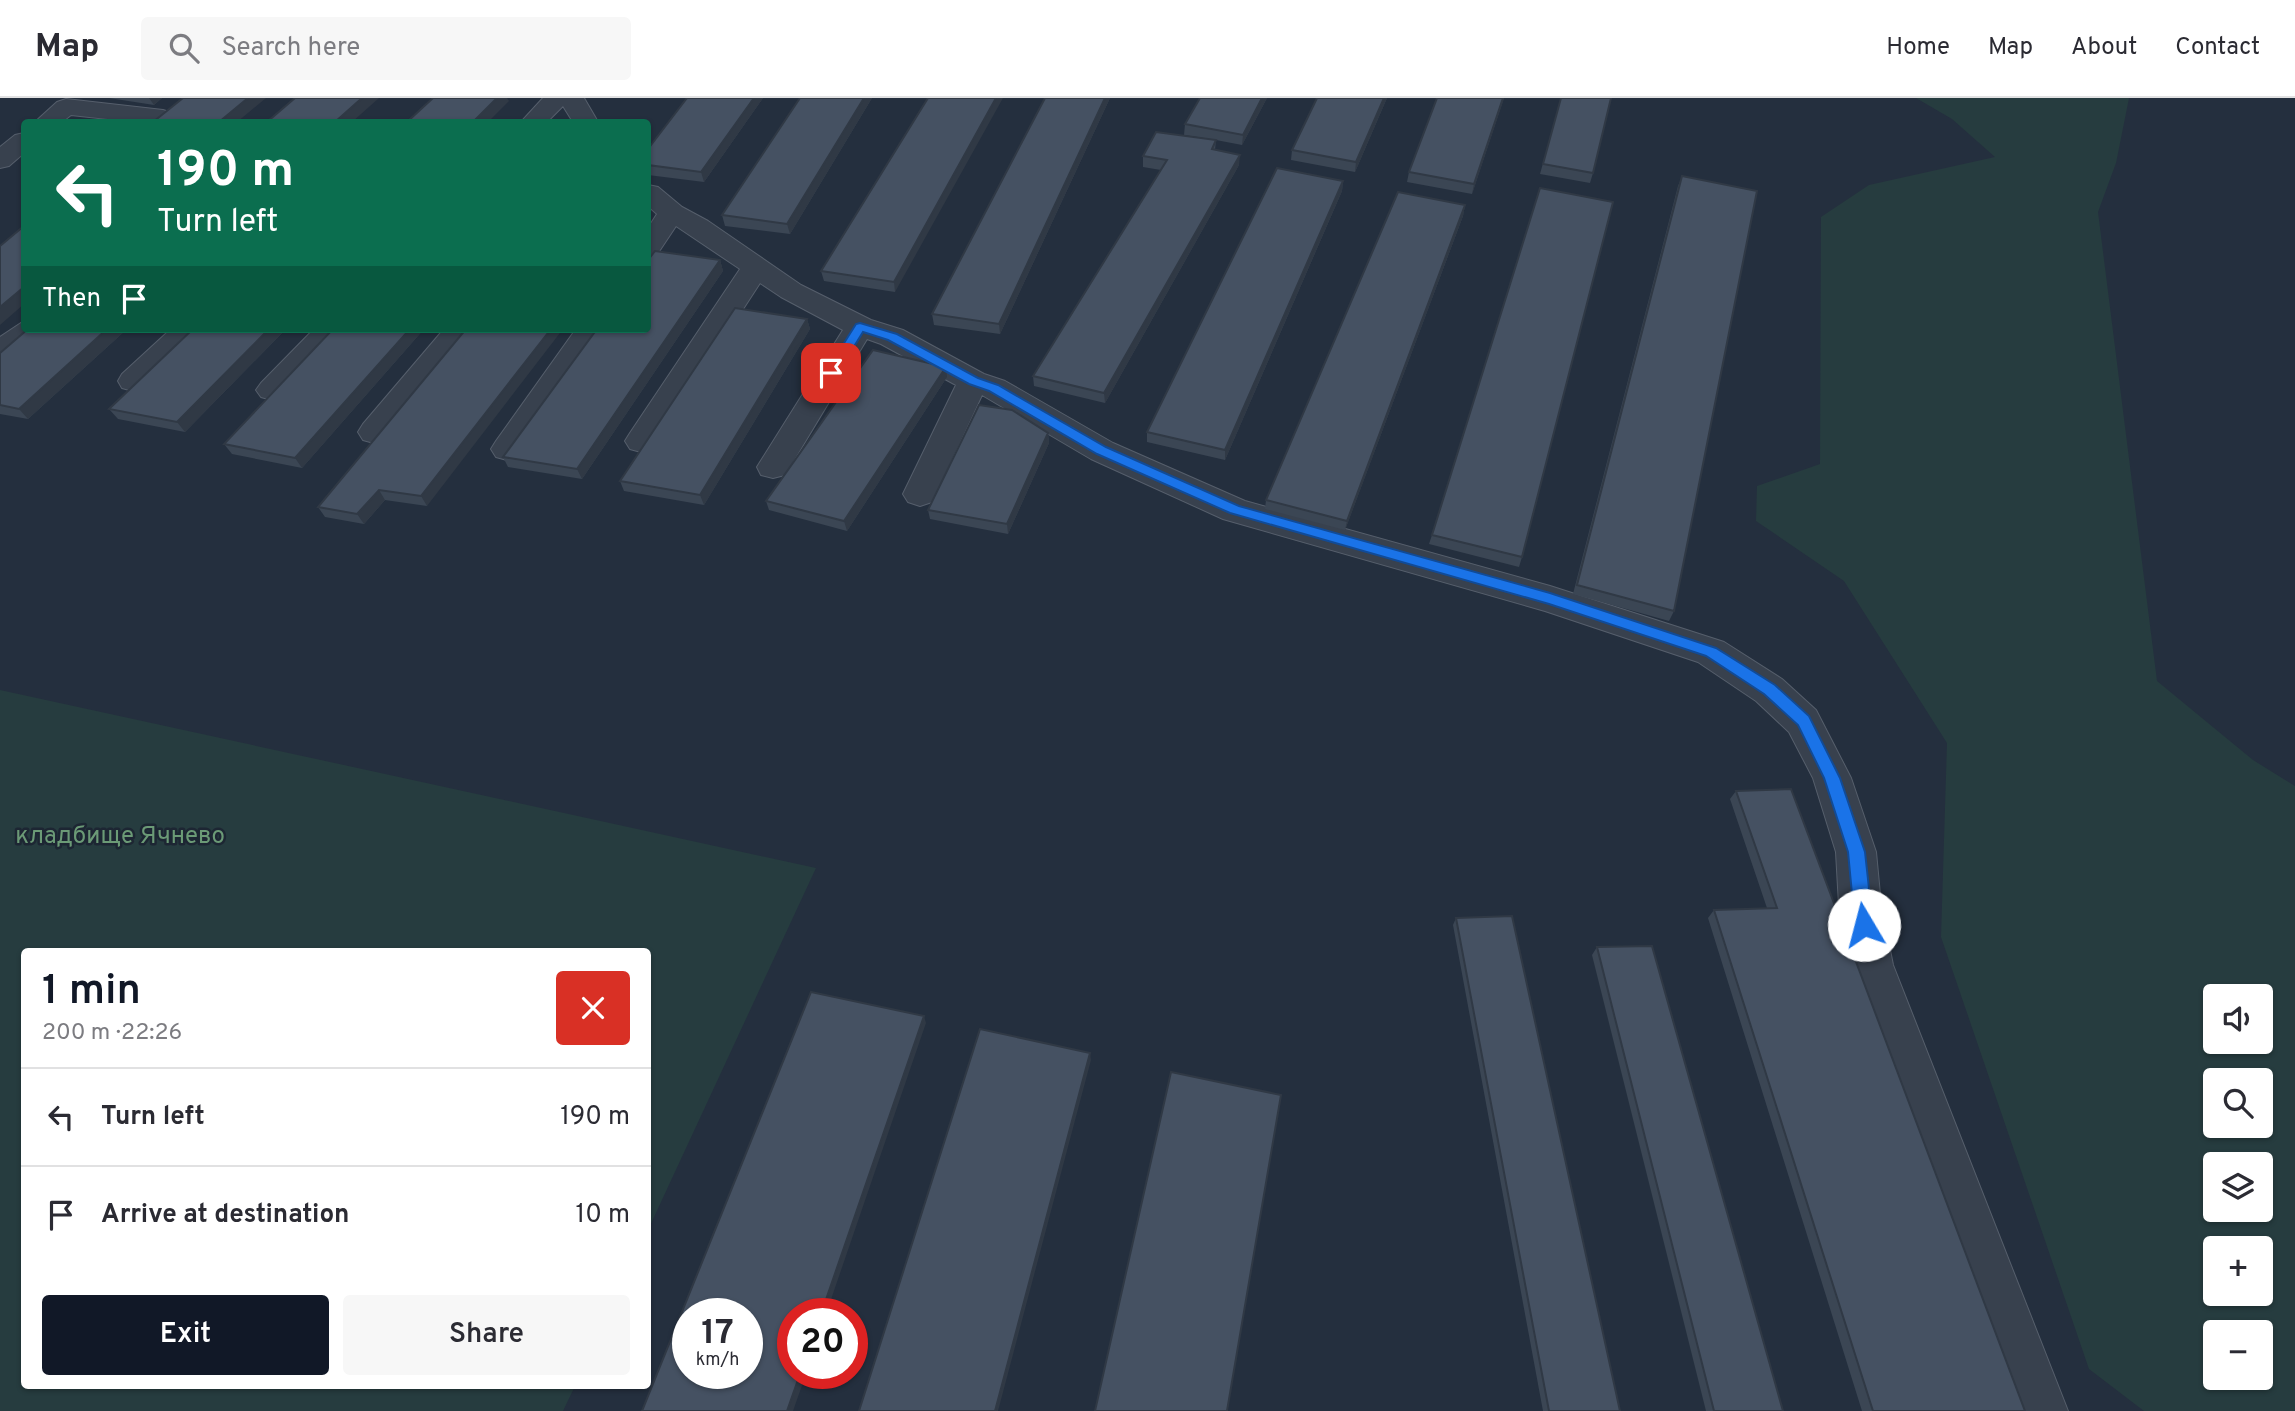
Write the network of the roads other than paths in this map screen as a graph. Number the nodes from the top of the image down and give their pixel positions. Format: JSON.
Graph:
{"nodes":[{"id":1,"x":560,"y":98,"type":"edge"},
{"id":2,"x":64,"y":109,"type":"edge"},
{"id":3,"x":166,"y":115,"type":"edge"},
{"id":4,"x":536,"y":119,"type":"edge"},
{"id":5,"x":582,"y":119,"type":"edge"},
{"id":6,"x":21,"y":143,"type":"edge"},
{"id":7,"x":0,"y":160,"type":"edge"},
{"id":8,"x":660,"y":203,"type":"edge"},
{"id":9,"x":651,"y":236,"type":"edge"},
{"id":10,"x":755,"y":268,"type":"junction"},
{"id":11,"x":860,"y":327,"type":"junction"},
{"id":12,"x":24,"y":333,"type":"edge"},
{"id":13,"x":185,"y":333,"type":"edge"},
{"id":14,"x":327,"y":333,"type":"edge"},
{"id":15,"x":457,"y":333,"type":"edge"},
{"id":16,"x":588,"y":333,"type":"edge"},
{"id":17,"x":0,"y":353,"type":"edge"},
{"id":18,"x":133,"y":381,"type":"dead end"},
{"id":19,"x":973,"y":381,"type":"junction"},
{"id":20,"x":272,"y":390,"type":"edge"},
{"id":21,"x":374,"y":432,"type":"dead end"},
{"id":22,"x":641,"y":441,"type":"dead end"},
{"id":23,"x":507,"y":449,"type":"edge"},
{"id":24,"x":773,"y":467,"type":"dead end"},
{"id":25,"x":920,"y":494,"type":"dead end"},
{"id":26,"x":2042,"y":1411,"type":"edge"}],
"edges":[{"from":1,"to":4,"type":"lane"},
{"from":1,"to":5,"type":"lane"},
{"from":2,"to":3,"type":"lane"},
{"from":6,"to":7,"type":"lane"},
{"from":8,"to":9,"type":"lane"},
{"from":8,"to":10,"type":"lane"},
{"from":10,"to":11,"type":"lane"},
{"from":10,"to":22,"type":"lane"},
{"from":11,"to":19,"type":"lane"},
{"from":11,"to":24,"type":"lane"},
{"from":12,"to":17,"type":"lane"},
{"from":13,"to":18,"type":"lane"},
{"from":14,"to":20,"type":"lane"},
{"from":15,"to":21,"type":"lane"},
{"from":16,"to":23,"type":"lane"},
{"from":19,"to":25,"type":"lane"},
{"from":19,"to":26,"type":"lane"}]}
